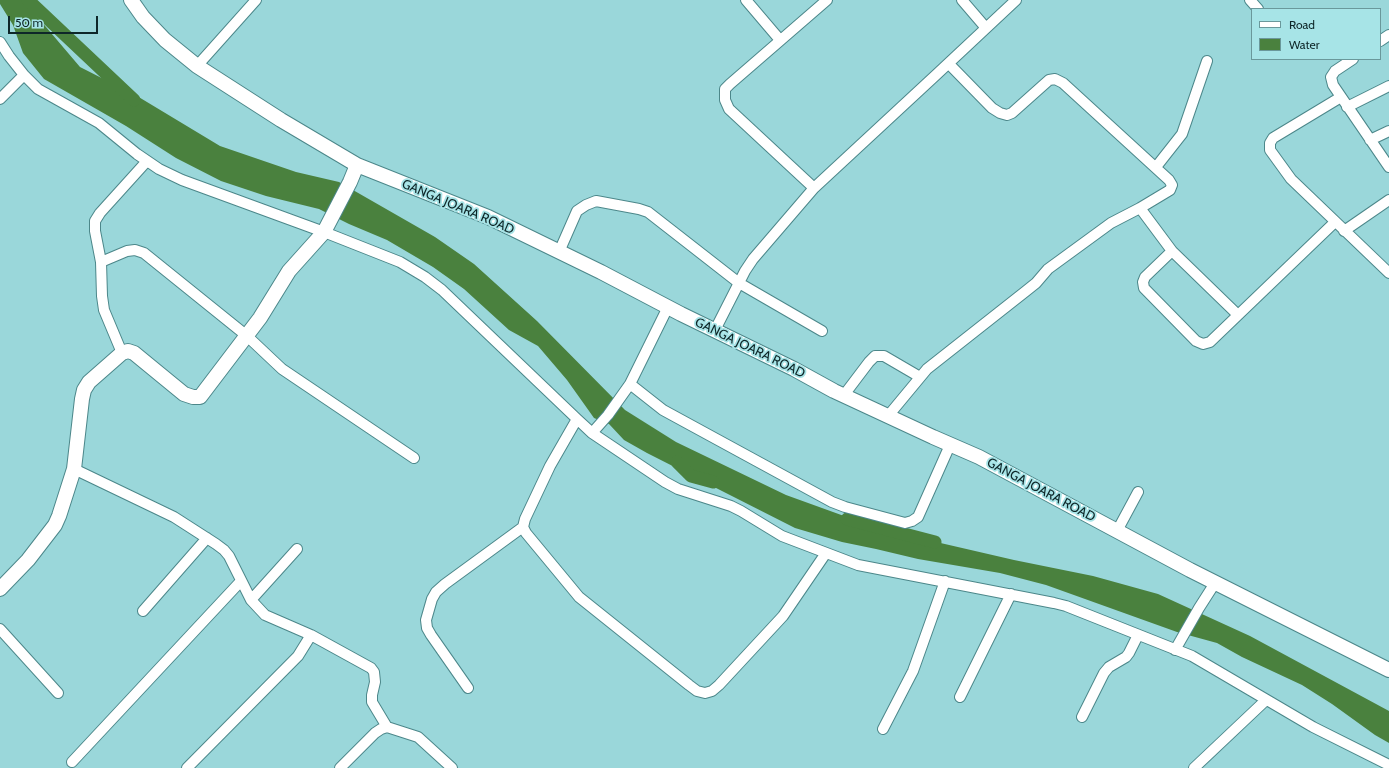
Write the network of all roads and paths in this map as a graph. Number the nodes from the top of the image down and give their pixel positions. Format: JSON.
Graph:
{"nodes":[{"id":1,"x":131,"y":0,"type":"edge"},
{"id":2,"x":256,"y":0,"type":"edge"},
{"id":3,"x":746,"y":0,"type":"edge"},
{"id":4,"x":827,"y":0,"type":"edge"},
{"id":5,"x":962,"y":0,"type":"edge"},
{"id":6,"x":1016,"y":0,"type":"edge"},
{"id":7,"x":1250,"y":0,"type":"edge"},
{"id":8,"x":1257,"y":8,"type":"edge"},
{"id":9,"x":986,"y":28,"type":"junction"},
{"id":10,"x":780,"y":40,"type":"junction"},
{"id":11,"x":0,"y":42,"type":"edge"},
{"id":12,"x":1352,"y":60,"type":"edge"},
{"id":13,"x":1207,"y":61,"type":"dead end"},
{"id":14,"x":949,"y":64,"type":"junction"},
{"id":15,"x":197,"y":66,"type":"junction"},
{"id":16,"x":24,"y":76,"type":"junction"},
{"id":17,"x":1389,"y":86,"type":"edge"},
{"id":18,"x":1341,"y":97,"type":"junction"},
{"id":19,"x":0,"y":99,"type":"edge"},
{"id":20,"x":1347,"y":107,"type":"junction"},
{"id":21,"x":1389,"y":131,"type":"edge"},
{"id":22,"x":1370,"y":140,"type":"junction"},
{"id":23,"x":147,"y":161,"type":"junction"},
{"id":24,"x":356,"y":165,"type":"junction"},
{"id":25,"x":1389,"y":167,"type":"edge"},
{"id":26,"x":1156,"y":168,"type":"junction"},
{"id":27,"x":814,"y":188,"type":"junction"},
{"id":28,"x":1389,"y":200,"type":"edge"},
{"id":29,"x":1140,"y":208,"type":"junction"},
{"id":30,"x":1335,"y":222,"type":"junction"},
{"id":31,"x":327,"y":227,"type":"junction"},
{"id":32,"x":1344,"y":231,"type":"junction"},
{"id":33,"x":1172,"y":251,"type":"junction"},
{"id":34,"x":559,"y":252,"type":"junction"},
{"id":35,"x":101,"y":262,"type":"junction"},
{"id":36,"x":1389,"y":273,"type":"edge"},
{"id":37,"x":739,"y":283,"type":"junction"},
{"id":38,"x":668,"y":306,"type":"junction"},
{"id":39,"x":1238,"y":315,"type":"junction"},
{"id":40,"x":715,"y":330,"type":"junction"},
{"id":41,"x":822,"y":331,"type":"dead end"},
{"id":42,"x":247,"y":336,"type":"junction"},
{"id":43,"x":122,"y":353,"type":"junction"},
{"id":44,"x":920,"y":377,"type":"junction"},
{"id":45,"x":630,"y":384,"type":"junction"},
{"id":46,"x":844,"y":395,"type":"junction"},
{"id":47,"x":888,"y":416,"type":"junction"},
{"id":48,"x":576,"y":419,"type":"junction"},
{"id":49,"x":592,"y":433,"type":"junction"},
{"id":50,"x":950,"y":445,"type":"junction"},
{"id":51,"x":414,"y":458,"type":"dead end"},
{"id":52,"x":74,"y":469,"type":"junction"},
{"id":53,"x":1138,"y":492,"type":"dead end"},
{"id":54,"x":523,"y":527,"type":"junction"},
{"id":55,"x":1117,"y":531,"type":"junction"},
{"id":56,"x":207,"y":538,"type":"junction"},
{"id":57,"x":297,"y":548,"type":"dead end"},
{"id":58,"x":826,"y":553,"type":"junction"},
{"id":59,"x":241,"y":581,"type":"junction"},
{"id":60,"x":945,"y":582,"type":"junction"},
{"id":61,"x":1215,"y":583,"type":"junction"},
{"id":62,"x":0,"y":590,"type":"edge"},
{"id":63,"x":1011,"y":594,"type":"junction"},
{"id":64,"x":251,"y":600,"type":"junction"},
{"id":65,"x":143,"y":611,"type":"dead end"},
{"id":66,"x":0,"y":629,"type":"edge"},
{"id":67,"x":311,"y":635,"type":"junction"},
{"id":68,"x":1138,"y":635,"type":"junction"},
{"id":69,"x":1175,"y":650,"type":"junction"},
{"id":70,"x":1389,"y":670,"type":"edge"},
{"id":71,"x":468,"y":688,"type":"dead end"},
{"id":72,"x":58,"y":693,"type":"dead end"},
{"id":73,"x":960,"y":697,"type":"dead end"},
{"id":74,"x":1266,"y":700,"type":"junction"},
{"id":75,"x":1082,"y":717,"type":"dead end"},
{"id":76,"x":387,"y":727,"type":"junction"},
{"id":77,"x":883,"y":729,"type":"dead end"},
{"id":78,"x":72,"y":762,"type":"dead end"},
{"id":79,"x":1389,"y":765,"type":"edge"},
{"id":80,"x":187,"y":768,"type":"edge"},
{"id":81,"x":340,"y":768,"type":"edge"},
{"id":82,"x":452,"y":768,"type":"edge"},
{"id":83,"x":1194,"y":768,"type":"edge"}],
"edges":[{"from":1,"to":15,"type":"main road","name":"GANGA JOARA ROAD"},
{"from":2,"to":15,"type":"street"},
{"from":3,"to":10,"type":"street"},
{"from":4,"to":10,"type":"street"},
{"from":5,"to":9,"type":"street"},
{"from":6,"to":9,"type":"street"},
{"from":7,"to":8,"type":"street"},
{"from":9,"to":14,"type":"street"},
{"from":10,"to":27,"type":"street"},
{"from":11,"to":16,"type":"street"},
{"from":12,"to":18,"type":"street"},
{"from":13,"to":26,"type":"street"},
{"from":14,"to":26,"type":"street"},
{"from":14,"to":27,"type":"street"},
{"from":15,"to":24,"type":"main road","name":"GANGA JOARA ROAD"},
{"from":16,"to":19,"type":"street"},
{"from":16,"to":23,"type":"street"},
{"from":17,"to":20,"type":"street"},
{"from":18,"to":20,"type":"street"},
{"from":18,"to":30,"type":"street"},
{"from":20,"to":22,"type":"street"},
{"from":21,"to":22,"type":"street"},
{"from":22,"to":25,"type":"street"},
{"from":23,"to":31,"type":"street"},
{"from":23,"to":35,"type":"street"},
{"from":24,"to":31,"type":"main road"},
{"from":24,"to":34,"type":"main road","name":"GANGA JOARA ROAD"},
{"from":26,"to":29,"type":"street"},
{"from":27,"to":37,"type":"street"},
{"from":28,"to":32,"type":"street"},
{"from":29,"to":33,"type":"street"},
{"from":29,"to":44,"type":"street"},
{"from":30,"to":32,"type":"street"},
{"from":30,"to":39,"type":"street"},
{"from":31,"to":42,"type":"main road"},
{"from":31,"to":48,"type":"street"},
{"from":32,"to":36,"type":"street"},
{"from":33,"to":39,"type":"street"},
{"from":33,"to":39,"type":"street"},
{"from":34,"to":37,"type":"street"},
{"from":34,"to":38,"type":"main road","name":"GANGA JOARA ROAD"},
{"from":35,"to":42,"type":"street"},
{"from":35,"to":43,"type":"street"},
{"from":37,"to":40,"type":"street"},
{"from":37,"to":41,"type":"street"},
{"from":38,"to":40,"type":"main road","name":"GANGA JOARA ROAD"},
{"from":38,"to":45,"type":"street"},
{"from":40,"to":46,"type":"main road","name":"GANGA JOARA ROAD"},
{"from":42,"to":43,"type":"main road"},
{"from":42,"to":51,"type":"street"},
{"from":43,"to":52,"type":"main road"},
{"from":44,"to":46,"type":"street"},
{"from":44,"to":47,"type":"street"},
{"from":45,"to":49,"type":"street"},
{"from":45,"to":50,"type":"street"},
{"from":46,"to":47,"type":"main road","name":"GANGA JOARA ROAD"},
{"from":47,"to":50,"type":"main road","name":"GANGA JOARA ROAD"},
{"from":48,"to":49,"type":"street"},
{"from":48,"to":54,"type":"street"},
{"from":49,"to":58,"type":"street"},
{"from":50,"to":55,"type":"main road","name":"GANGA JOARA ROAD"},
{"from":52,"to":56,"type":"street"},
{"from":52,"to":62,"type":"main road"},
{"from":53,"to":55,"type":"street"},
{"from":54,"to":58,"type":"street"},
{"from":54,"to":71,"type":"street"},
{"from":55,"to":61,"type":"main road","name":"GANGA JOARA ROAD"},
{"from":56,"to":59,"type":"street"},
{"from":56,"to":65,"type":"street"},
{"from":57,"to":64,"type":"street"},
{"from":58,"to":60,"type":"street"},
{"from":59,"to":64,"type":"street"},
{"from":59,"to":78,"type":"street"},
{"from":60,"to":63,"type":"street"},
{"from":60,"to":77,"type":"street"},
{"from":61,"to":69,"type":"street"},
{"from":61,"to":70,"type":"main road","name":"GANGA JOARA ROAD"},
{"from":63,"to":68,"type":"street"},
{"from":63,"to":73,"type":"street"},
{"from":64,"to":67,"type":"street"},
{"from":66,"to":72,"type":"street"},
{"from":67,"to":76,"type":"street"},
{"from":67,"to":80,"type":"street"},
{"from":68,"to":69,"type":"street"},
{"from":68,"to":75,"type":"street"},
{"from":69,"to":74,"type":"street"},
{"from":74,"to":79,"type":"street"},
{"from":74,"to":83,"type":"street"},
{"from":76,"to":81,"type":"street"},
{"from":76,"to":82,"type":"street"}]}
